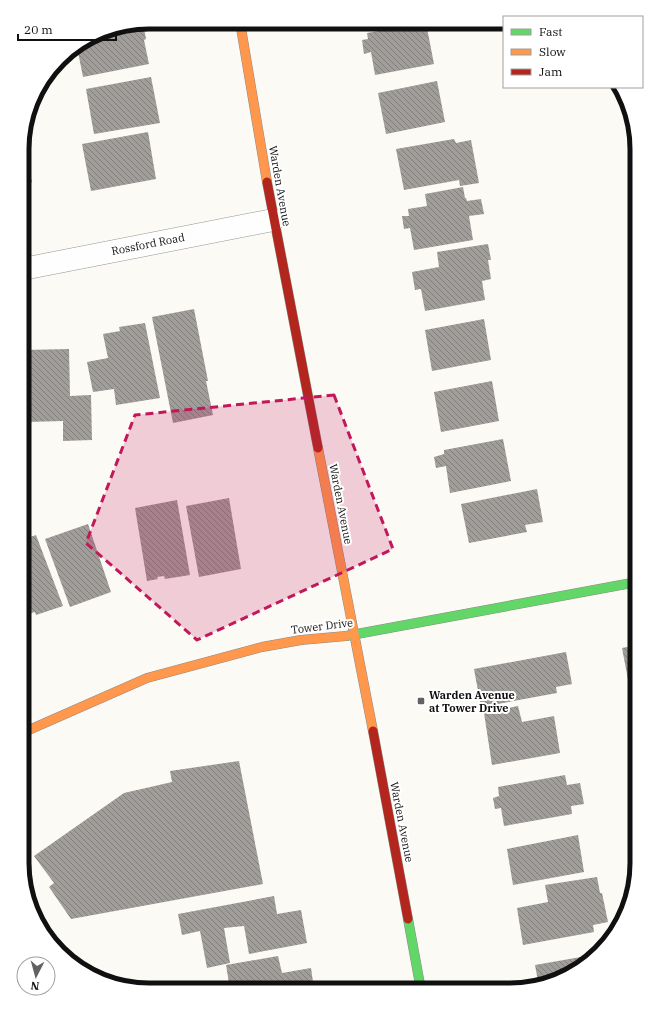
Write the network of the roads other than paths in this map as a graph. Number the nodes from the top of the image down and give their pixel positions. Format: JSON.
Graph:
{"nodes":[{"id":1,"x":241,"y":29,"type":"edge"},
{"id":2,"x":273,"y":220,"type":"junction"},
{"id":3,"x":29,"y":268,"type":"edge"},
{"id":4,"x":630,"y":583,"type":"edge"},
{"id":5,"x":355,"y":635,"type":"junction"},
{"id":6,"x":29,"y":730,"type":"edge"},
{"id":7,"x":420,"y":983,"type":"edge"}],
"edges":[{"from":1,"to":2,"type":"main road","name":"Warden Avenue"},
{"from":2,"to":3,"type":"street","name":"Rossford Road"},
{"from":2,"to":5,"type":"main road","name":"Warden Avenue"},
{"from":4,"to":5,"type":"main road","name":"Tower Drive"},
{"from":5,"to":6,"type":"main road","name":"Tower Drive"},
{"from":5,"to":7,"type":"main road","name":"Warden Avenue"}]}
